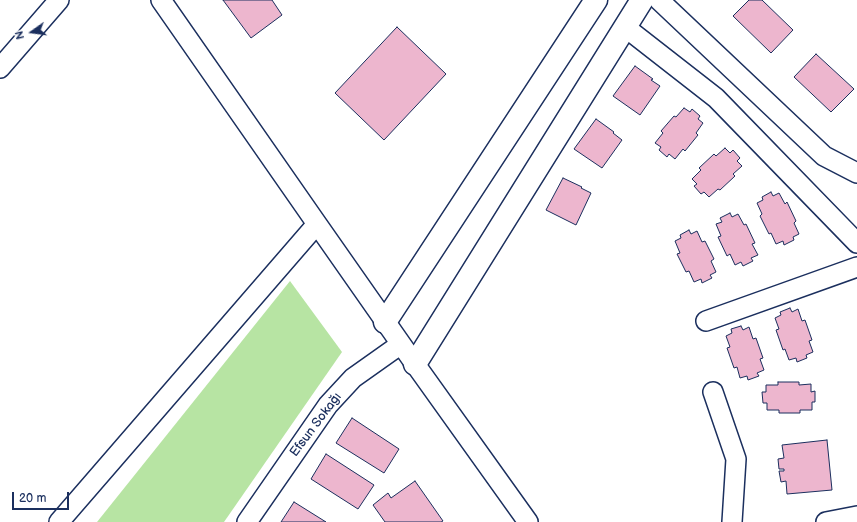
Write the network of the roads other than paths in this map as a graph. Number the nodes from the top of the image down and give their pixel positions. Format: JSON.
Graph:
{"nodes":[{"id":1,"x":59,"y":0,"type":"edge"},
{"id":2,"x":161,"y":0,"type":"edge"},
{"id":3,"x":596,"y":0,"type":"edge"},
{"id":4,"x":642,"y":0,"type":"edge"},
{"id":5,"x":659,"y":0,"type":"edge"},
{"id":6,"x":625,"y":27,"type":"junction"},
{"id":7,"x":0,"y":68,"type":"edge"},
{"id":8,"x":857,"y":173,"type":"edge"},
{"id":9,"x":317,"y":224,"type":"junction"},
{"id":10,"x":857,"y":243,"type":"edge"},
{"id":11,"x":857,"y":268,"type":"edge"},
{"id":12,"x":706,"y":321,"type":"dead end"},
{"id":13,"x":385,"y":322,"type":"junction"},
{"id":14,"x":401,"y":344,"type":"junction"},
{"id":15,"x":415,"y":364,"type":"junction"},
{"id":16,"x":713,"y":392,"type":"dead end"},
{"id":17,"x":857,"y":516,"type":"edge"},
{"id":18,"x":59,"y":522,"type":"edge"},
{"id":19,"x":247,"y":522,"type":"edge"},
{"id":20,"x":528,"y":522,"type":"edge"},
{"id":21,"x":732,"y":522,"type":"edge"},
{"id":22,"x":826,"y":522,"type":"edge"}],
"edges":[{"from":1,"to":7,"type":"street"},
{"from":2,"to":9,"type":"street"},
{"from":3,"to":13,"type":"street"},
{"from":4,"to":6,"type":"street"},
{"from":5,"to":8,"type":"street"},
{"from":6,"to":10,"type":"street"},
{"from":6,"to":15,"type":"street"},
{"from":9,"to":13,"type":"street"},
{"from":9,"to":18,"type":"street"},
{"from":11,"to":12,"type":"street"},
{"from":13,"to":14,"type":"street"},
{"from":14,"to":15,"type":"street"},
{"from":14,"to":19,"type":"street","name":"Efsun Sokağı"},
{"from":15,"to":20,"type":"street"},
{"from":16,"to":21,"type":"street"},
{"from":17,"to":22,"type":"street"}]}
